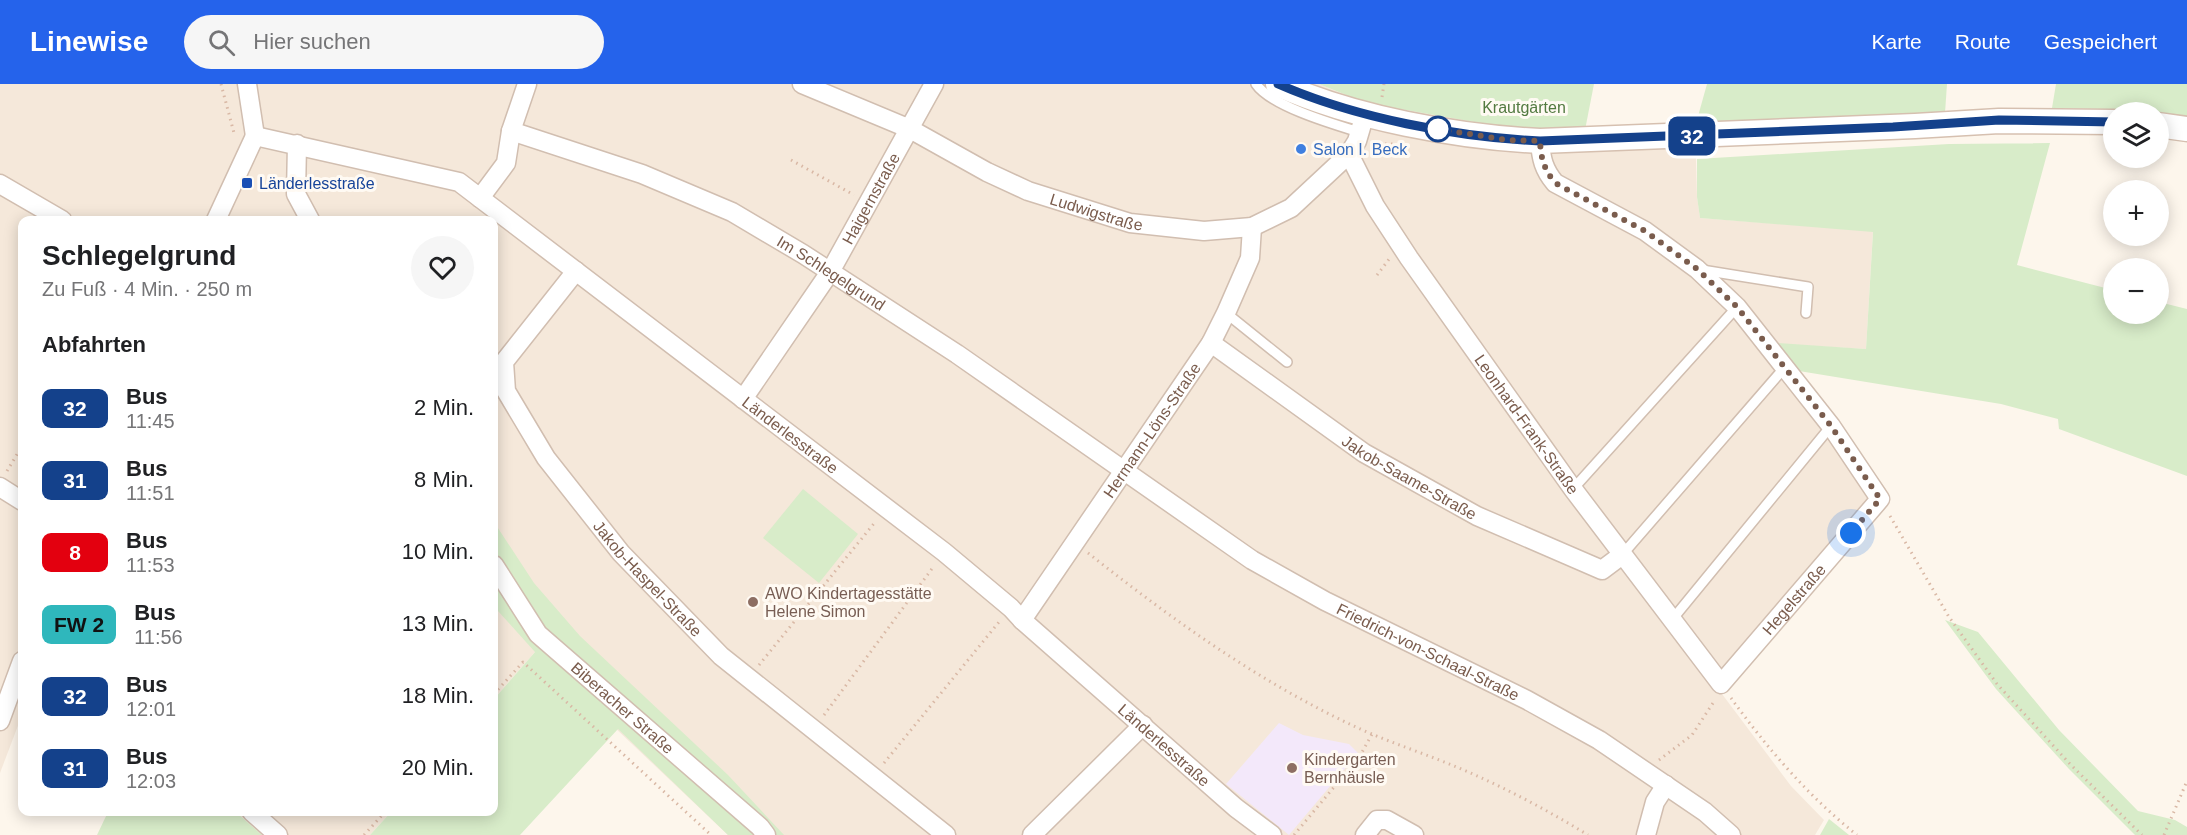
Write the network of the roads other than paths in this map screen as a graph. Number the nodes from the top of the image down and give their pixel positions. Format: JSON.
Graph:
{"nodes":[{"id":1,"x":247,"y":84,"type":"edge"},
{"id":2,"x":527,"y":84,"type":"edge"},
{"id":3,"x":801,"y":84,"type":"edge"},
{"id":4,"x":934,"y":84,"type":"edge"},
{"id":5,"x":1256,"y":84,"type":"edge"},
{"id":6,"x":1278,"y":84,"type":"edge"},
{"id":7,"x":2103,"y":122,"type":"edge"},
{"id":8,"x":1362,"y":123,"type":"junction"},
{"id":9,"x":2169,"y":127,"type":"edge"},
{"id":10,"x":910,"y":129,"type":"junction"},
{"id":11,"x":2187,"y":129,"type":"edge"},
{"id":12,"x":511,"y":131,"type":"junction"},
{"id":13,"x":255,"y":136,"type":"junction"},
{"id":14,"x":1540,"y":141,"type":"junction"},
{"id":15,"x":297,"y":144,"type":"junction"},
{"id":16,"x":1349,"y":154,"type":"junction"},
{"id":17,"x":0,"y":184,"type":"edge"},
{"id":18,"x":480,"y":198,"type":"junction"},
{"id":19,"x":55,"y":216,"type":"edge"},
{"id":20,"x":218,"y":216,"type":"edge"},
{"id":21,"x":308,"y":216,"type":"edge"},
{"id":22,"x":1252,"y":227,"type":"junction"},
{"id":23,"x":1697,"y":269,"type":"junction"},
{"id":24,"x":576,"y":271,"type":"junction"},
{"id":25,"x":830,"y":272,"type":"junction"},
{"id":26,"x":1737,"y":307,"type":"junction"},
{"id":27,"x":1226,"y":313,"type":"junction"},
{"id":28,"x":1806,"y":313,"type":"dead end"},
{"id":29,"x":1211,"y":343,"type":"junction"},
{"id":30,"x":1287,"y":362,"type":"dead end"},
{"id":31,"x":1785,"y":367,"type":"junction"},
{"id":32,"x":742,"y":399,"type":"junction"},
{"id":33,"x":1831,"y":426,"type":"junction"},
{"id":34,"x":1124,"y":471,"type":"junction"},
{"id":35,"x":3,"y":480,"type":"edge"},
{"id":36,"x":1572,"y":489,"type":"junction"},
{"id":37,"x":18,"y":497,"type":"edge"},
{"id":38,"x":1622,"y":555,"type":"junction"},
{"id":39,"x":498,"y":571,"type":"edge"},
{"id":40,"x":1016,"y":614,"type":"junction"},
{"id":41,"x":1671,"y":621,"type":"junction"},
{"id":42,"x":1721,"y":684,"type":"joint"},
{"id":43,"x":16,"y":700,"type":"edge"},
{"id":44,"x":0,"y":721,"type":"edge"},
{"id":45,"x":1143,"y":725,"type":"junction"},
{"id":46,"x":1666,"y":785,"type":"junction"},
{"id":47,"x":257,"y":816,"type":"edge"},
{"id":48,"x":937,"y":832,"type":"edge"},
{"id":49,"x":278,"y":835,"type":"edge"},
{"id":50,"x":766,"y":835,"type":"edge"},
{"id":51,"x":1032,"y":835,"type":"edge"},
{"id":52,"x":1272,"y":835,"type":"edge"},
{"id":53,"x":1365,"y":835,"type":"edge"},
{"id":54,"x":1414,"y":835,"type":"edge"},
{"id":55,"x":1646,"y":835,"type":"edge"},
{"id":56,"x":1731,"y":835,"type":"edge"}],
"edges":[{"from":1,"to":13,"type":"street"},
{"from":2,"to":12,"type":"street"},
{"from":3,"to":10,"type":"street","name":"Ludwigstraße"},
{"from":4,"to":10,"type":"street","name":"Haigernstraße"},
{"from":5,"to":8,"type":"lane"},
{"from":6,"to":8,"type":"main road"},
{"from":7,"to":14,"type":"main road"},
{"from":8,"to":14,"type":"main road"},
{"from":8,"to":16,"type":"street","name":"Ludwigstraße"},
{"from":9,"to":11,"type":"main road"},
{"from":10,"to":22,"type":"street","name":"Ludwigstraße"},
{"from":10,"to":25,"type":"street","name":"Haigernstraße"},
{"from":12,"to":18,"type":"street"},
{"from":12,"to":25,"type":"street","name":"Im Schlegelgrund"},
{"from":13,"to":15,"type":"street","name":"Länderlesstraße"},
{"from":13,"to":20,"type":"street"},
{"from":14,"to":23,"type":"street"},
{"from":15,"to":18,"type":"street","name":"Länderlesstraße"},
{"from":15,"to":21,"type":"street"},
{"from":16,"to":22,"type":"street","name":"Ludwigstraße"},
{"from":16,"to":36,"type":"street","name":"Leonhard-Frank-Straße"},
{"from":17,"to":19,"type":"street"},
{"from":18,"to":24,"type":"street","name":"Länderlesstraße"},
{"from":22,"to":27,"type":"street","name":"Hermann-Löns-Straße"},
{"from":23,"to":26,"type":"street"},
{"from":23,"to":28,"type":"lane"},
{"from":24,"to":32,"type":"street","name":"Länderlesstraße"},
{"from":24,"to":48,"type":"street","name":"Jakob-Haspel-Straße"},
{"from":25,"to":32,"type":"street","name":"Haigernstraße"},
{"from":25,"to":34,"type":"street","name":"Im Schlegelgrund"},
{"from":26,"to":31,"type":"street"},
{"from":26,"to":36,"type":"lane"},
{"from":27,"to":29,"type":"street","name":"Hermann-Löns-Straße"},
{"from":27,"to":30,"type":"lane"},
{"from":29,"to":34,"type":"street","name":"Hermann-Löns-Straße"},
{"from":29,"to":38,"type":"street","name":"Jakob-Saame-Straße"},
{"from":31,"to":33,"type":"street"},
{"from":31,"to":38,"type":"lane"},
{"from":32,"to":40,"type":"street","name":"Länderlesstraße"},
{"from":33,"to":41,"type":"lane"},
{"from":33,"to":42,"type":"street","name":"Hegelstraße"},
{"from":34,"to":40,"type":"street","name":"Hermann-Löns-Straße"},
{"from":34,"to":46,"type":"street","name":"Friedrich-von-Schaal-Straße"},
{"from":35,"to":37,"type":"street"},
{"from":36,"to":38,"type":"street","name":"Leonhard-Frank-Straße"},
{"from":38,"to":41,"type":"street","name":"Leonhard-Frank-Straße"},
{"from":39,"to":50,"type":"street","name":"Biberacher Straße"},
{"from":40,"to":45,"type":"street","name":"Länderlesstraße"},
{"from":41,"to":42,"type":"street","name":"Leonhard-Frank-Straße"},
{"from":43,"to":44,"type":"street"},
{"from":45,"to":51,"type":"street"},
{"from":45,"to":52,"type":"street","name":"Länderlesstraße"},
{"from":46,"to":55,"type":"street"},
{"from":46,"to":56,"type":"street","name":"Friedrich-von-Schaal-Straße"},
{"from":47,"to":49,"type":"street"},
{"from":53,"to":54,"type":"street"}]}
